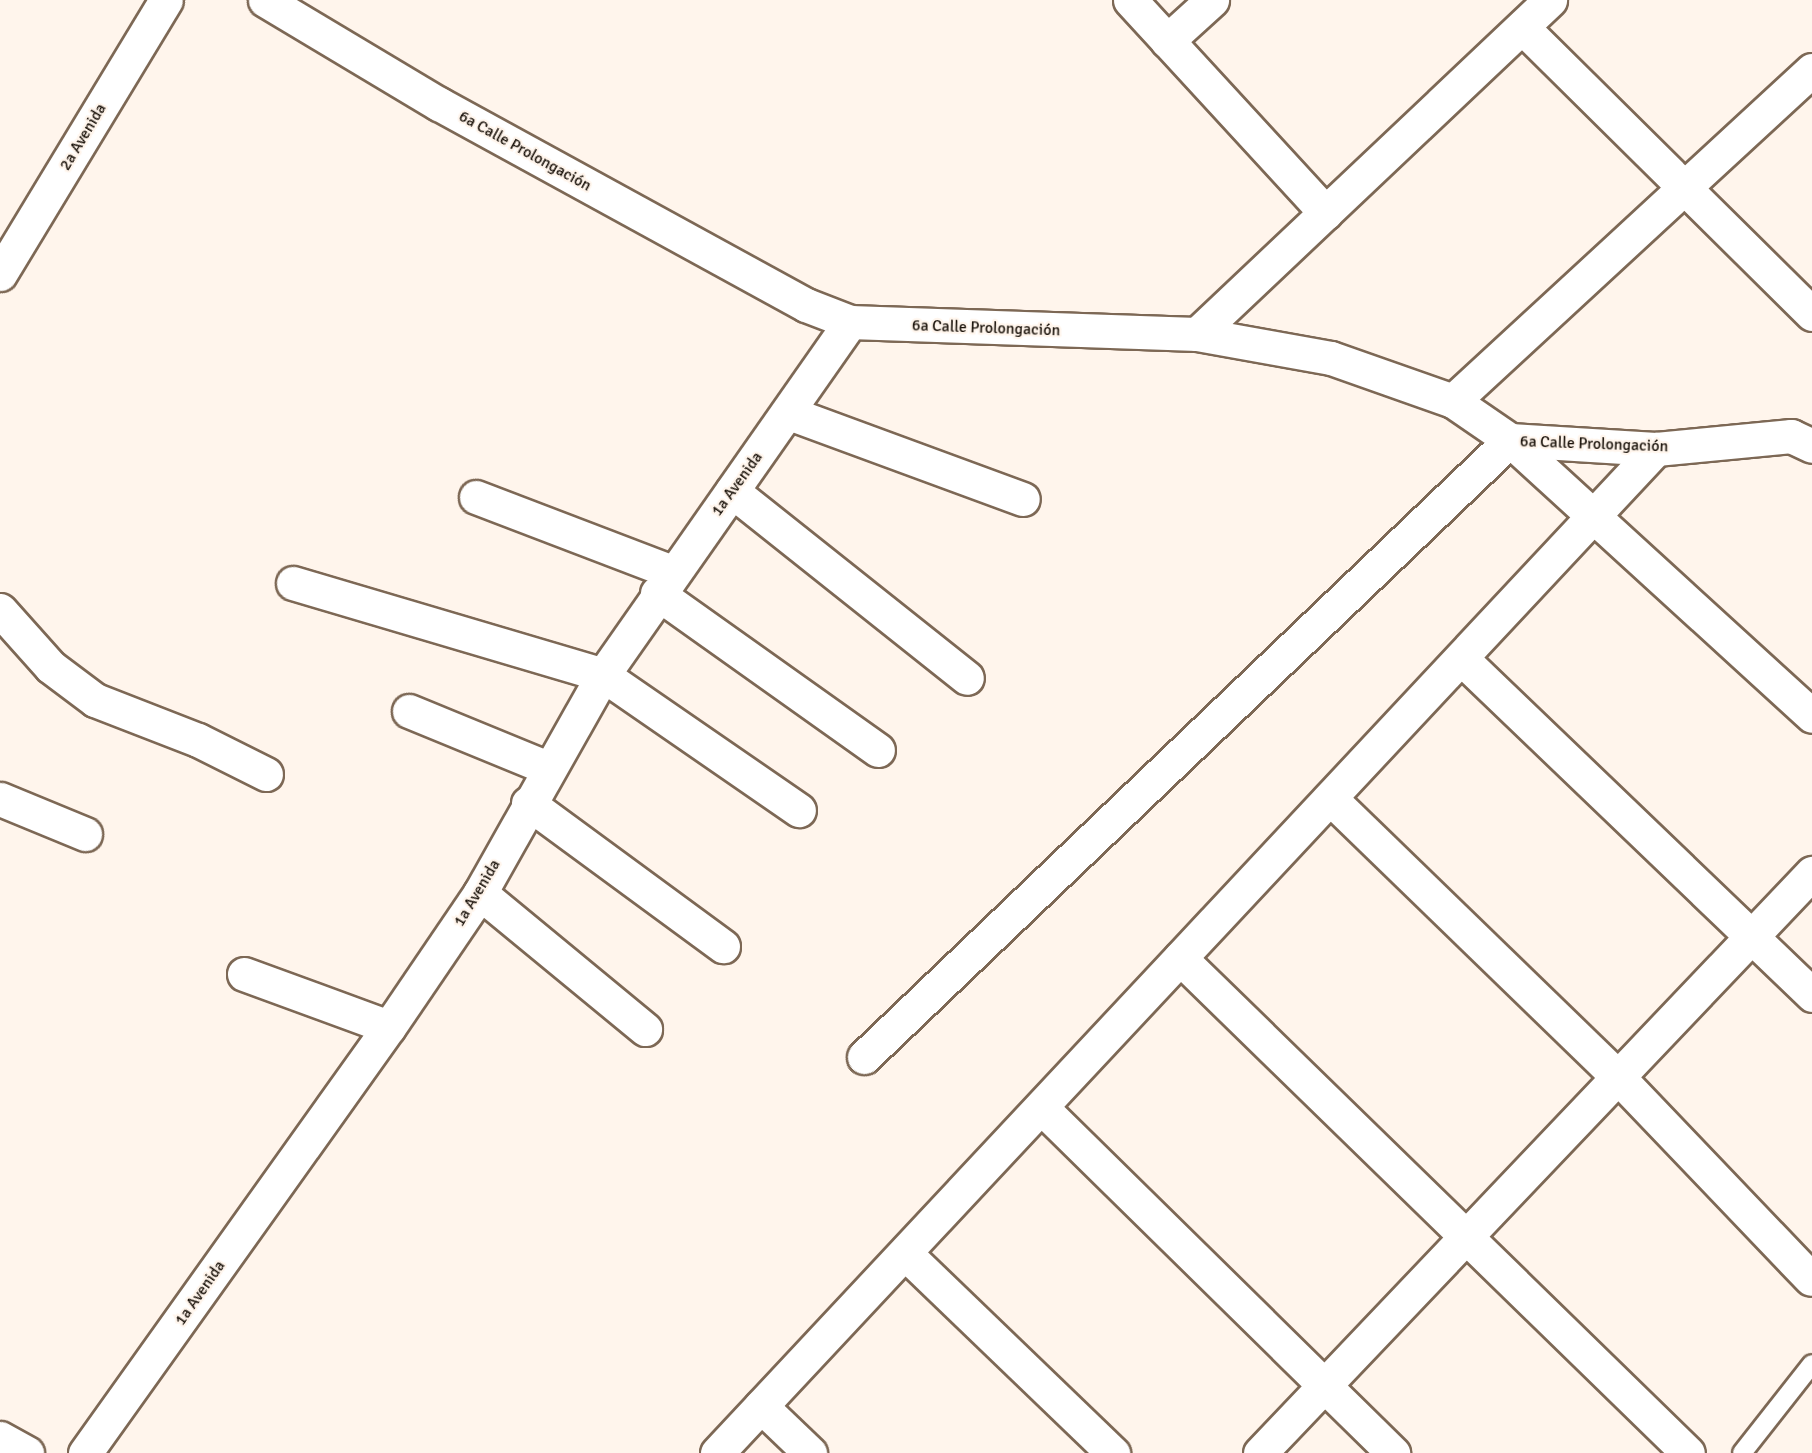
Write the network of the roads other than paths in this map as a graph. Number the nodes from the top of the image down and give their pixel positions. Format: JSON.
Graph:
{"nodes":[{"id":1,"x":166,"y":0,"type":"edge"},
{"id":2,"x":265,"y":0,"type":"edge"},
{"id":3,"x":1130,"y":0,"type":"edge"},
{"id":4,"x":1212,"y":0,"type":"edge"},
{"id":5,"x":1550,"y":0,"type":"edge"},
{"id":6,"x":1522,"y":27,"type":"junction"},
{"id":7,"x":1167,"y":41,"type":"junction"},
{"id":8,"x":1812,"y":70,"type":"edge"},
{"id":9,"x":1683,"y":185,"type":"junction"},
{"id":10,"x":1326,"y":213,"type":"junction"},
{"id":11,"x":0,"y":274,"type":"edge"},
{"id":12,"x":1812,"y":314,"type":"edge"},
{"id":13,"x":850,"y":322,"type":"junction"},
{"id":14,"x":1197,"y":334,"type":"junction"},
{"id":15,"x":1453,"y":401,"type":"junction"},
{"id":16,"x":789,"y":413,"type":"junction"},
{"id":17,"x":1510,"y":440,"type":"junction"},
{"id":18,"x":1812,"y":446,"type":"edge"},
{"id":19,"x":1656,"y":449,"type":"junction"},
{"id":20,"x":732,"y":491,"type":"junction"},
{"id":21,"x":476,"y":497,"type":"dead end"},
{"id":22,"x":1023,"y":499,"type":"dead end"},
{"id":23,"x":1595,"y":516,"type":"junction"},
{"id":24,"x":292,"y":583,"type":"dead end"},
{"id":25,"x":665,"y":583,"type":"junction"},
{"id":26,"x":0,"y":610,"type":"edge"},
{"id":27,"x":1461,"y":658,"type":"junction"},
{"id":28,"x":603,"y":675,"type":"junction"},
{"id":29,"x":967,"y":678,"type":"dead end"},
{"id":30,"x":409,"y":711,"type":"dead end"},
{"id":31,"x":1812,"y":716,"type":"edge"},
{"id":32,"x":878,"y":750,"type":"dead end"},
{"id":33,"x":548,"y":768,"type":"junction"},
{"id":34,"x":267,"y":774,"type":"dead end"},
{"id":35,"x":1330,"y":798,"type":"junction"},
{"id":36,"x":0,"y":800,"type":"edge"},
{"id":37,"x":528,"y":803,"type":"junction"},
{"id":38,"x":799,"y":810,"type":"dead end"},
{"id":39,"x":86,"y":834,"type":"dead end"},
{"id":40,"x":1812,"y":873,"type":"edge"},
{"id":41,"x":480,"y":893,"type":"junction"},
{"id":42,"x":1750,"y":935,"type":"junction"},
{"id":43,"x":723,"y":946,"type":"dead end"},
{"id":44,"x":1180,"y":958,"type":"junction"},
{"id":45,"x":244,"y":974,"type":"dead end"},
{"id":46,"x":1812,"y":995,"type":"edge"},
{"id":47,"x":389,"y":1027,"type":"junction"},
{"id":48,"x":645,"y":1029,"type":"dead end"},
{"id":49,"x":864,"y":1058,"type":"dead end"},
{"id":50,"x":1618,"y":1077,"type":"junction"},
{"id":51,"x":1041,"y":1107,"type":"junction"},
{"id":52,"x":1462,"y":1236,"type":"junction"},
{"id":53,"x":905,"y":1253,"type":"junction"},
{"id":54,"x":1810,"y":1279,"type":"dead end"},
{"id":55,"x":1812,"y":1364,"type":"edge"},
{"id":56,"x":1324,"y":1385,"type":"junction"},
{"id":57,"x":761,"y":1406,"type":"junction"},
{"id":58,"x":0,"y":1438,"type":"edge"},
{"id":59,"x":27,"y":1453,"type":"edge"},
{"id":60,"x":86,"y":1453,"type":"edge"},
{"id":61,"x":717,"y":1453,"type":"edge"},
{"id":62,"x":810,"y":1453,"type":"edge"},
{"id":63,"x":1113,"y":1453,"type":"edge"},
{"id":64,"x":1260,"y":1453,"type":"edge"},
{"id":65,"x":1393,"y":1453,"type":"edge"},
{"id":66,"x":1688,"y":1453,"type":"edge"},
{"id":67,"x":1742,"y":1453,"type":"edge"}],
"edges":[{"from":1,"to":11,"type":"street","name":"2a Avenida"},
{"from":2,"to":13,"type":"street","name":"6a Calle Prolongación"},
{"from":3,"to":7,"type":"street"},
{"from":4,"to":7,"type":"street"},
{"from":5,"to":6,"type":"street"},
{"from":6,"to":9,"type":"street"},
{"from":6,"to":10,"type":"street"},
{"from":7,"to":10,"type":"street"},
{"from":8,"to":9,"type":"street"},
{"from":9,"to":12,"type":"street"},
{"from":9,"to":15,"type":"street"},
{"from":10,"to":14,"type":"street"},
{"from":13,"to":14,"type":"street","name":"6a Calle Prolongación"},
{"from":13,"to":16,"type":"street","name":"1a Avenida"},
{"from":14,"to":15,"type":"street","name":"6a Calle Prolongación"},
{"from":15,"to":17,"type":"street","name":"6a Calle Prolongación"},
{"from":16,"to":20,"type":"street","name":"1a Avenida"},
{"from":16,"to":22,"type":"street"},
{"from":17,"to":19,"type":"street","name":"6a Calle Prolongación"},
{"from":17,"to":23,"type":"street"},
{"from":17,"to":49,"type":"street"},
{"from":18,"to":19,"type":"street","name":"6a Calle Prolongación"},
{"from":19,"to":23,"type":"street"},
{"from":20,"to":25,"type":"street","name":"1a Avenida"},
{"from":20,"to":29,"type":"street"},
{"from":21,"to":25,"type":"street"},
{"from":23,"to":27,"type":"street"},
{"from":23,"to":31,"type":"street"},
{"from":24,"to":28,"type":"street"},
{"from":25,"to":28,"type":"street","name":"1a Avenida"},
{"from":25,"to":32,"type":"street"},
{"from":26,"to":34,"type":"street"},
{"from":27,"to":35,"type":"street"},
{"from":27,"to":42,"type":"street"},
{"from":28,"to":33,"type":"street","name":"1a Avenida"},
{"from":28,"to":38,"type":"street"},
{"from":30,"to":33,"type":"street"},
{"from":33,"to":37,"type":"street","name":"1a Avenida"},
{"from":35,"to":44,"type":"street"},
{"from":35,"to":50,"type":"street"},
{"from":36,"to":39,"type":"street"},
{"from":37,"to":41,"type":"street","name":"1a Avenida"},
{"from":37,"to":43,"type":"street"},
{"from":40,"to":42,"type":"street"},
{"from":41,"to":47,"type":"street","name":"1a Avenida"},
{"from":41,"to":48,"type":"street"},
{"from":42,"to":46,"type":"street"},
{"from":42,"to":50,"type":"street"},
{"from":44,"to":51,"type":"street"},
{"from":44,"to":52,"type":"street"},
{"from":45,"to":47,"type":"street"},
{"from":47,"to":60,"type":"street","name":"1a Avenida"},
{"from":50,"to":52,"type":"street"},
{"from":50,"to":54,"type":"street"},
{"from":51,"to":53,"type":"street"},
{"from":51,"to":56,"type":"street"},
{"from":52,"to":56,"type":"street"},
{"from":52,"to":66,"type":"street"},
{"from":53,"to":57,"type":"street"},
{"from":53,"to":63,"type":"street"},
{"from":55,"to":67,"type":"lane"},
{"from":56,"to":64,"type":"street"},
{"from":56,"to":65,"type":"street"},
{"from":57,"to":61,"type":"street"},
{"from":57,"to":62,"type":"street"},
{"from":58,"to":59,"type":"street"}]}
